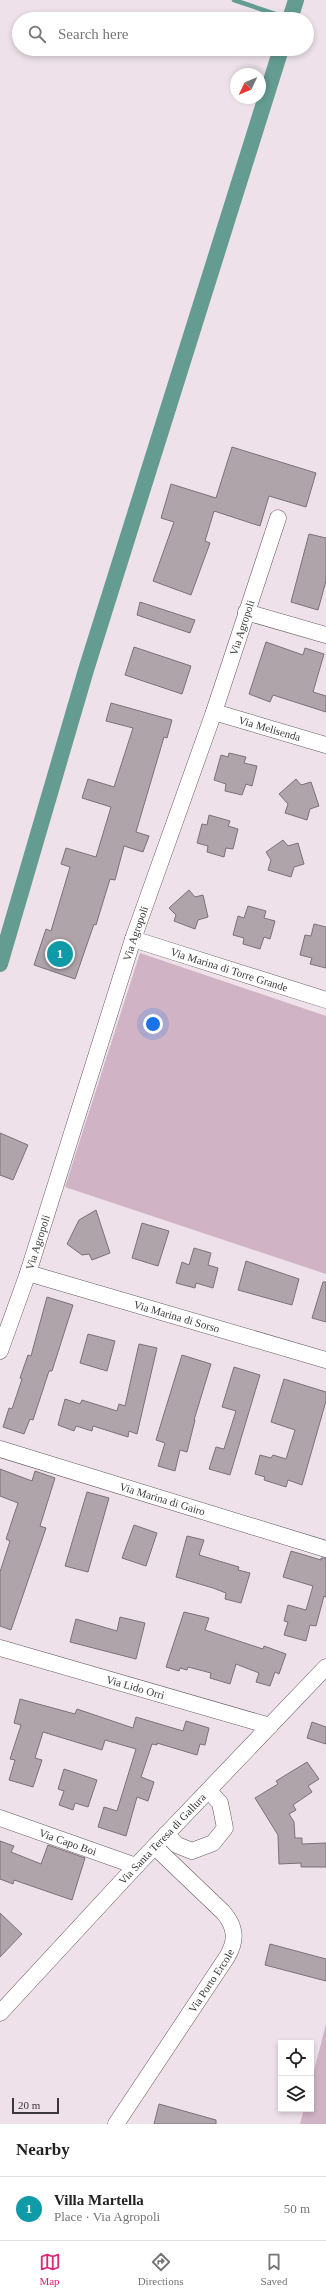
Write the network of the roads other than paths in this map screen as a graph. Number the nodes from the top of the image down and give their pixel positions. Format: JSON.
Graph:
{"nodes":[{"id":1,"x":278,"y":518,"type":"dead end"},
{"id":2,"x":246,"y":612,"type":"junction"},
{"id":3,"x":326,"y":635,"type":"edge"},
{"id":4,"x":214,"y":712,"type":"junction"},
{"id":5,"x":326,"y":745,"type":"edge"},
{"id":6,"x":133,"y":939,"type":"junction"},
{"id":7,"x":326,"y":1000,"type":"edge"},
{"id":8,"x":28,"y":1272,"type":"junction"},
{"id":9,"x":0,"y":1351,"type":"edge"},
{"id":10,"x":326,"y":1360,"type":"edge"},
{"id":11,"x":0,"y":1449,"type":"edge"},
{"id":12,"x":326,"y":1548,"type":"edge"},
{"id":13,"x":0,"y":1648,"type":"edge"},
{"id":14,"x":326,"y":1667,"type":"edge"},
{"id":15,"x":270,"y":1726,"type":"junction"},
{"id":16,"x":209,"y":1791,"type":"junction"},
{"id":17,"x":0,"y":1818,"type":"edge"},
{"id":18,"x":166,"y":1834,"type":"junction"},
{"id":19,"x":155,"y":1847,"type":"junction"},
{"id":20,"x":136,"y":1866,"type":"junction"},
{"id":21,"x":0,"y":2012,"type":"edge"},
{"id":22,"x":116,"y":2124,"type":"edge"}],
"edges":[{"from":1,"to":2,"type":"street","name":"Via Agropoli"},
{"from":2,"to":3,"type":"street"},
{"from":2,"to":4,"type":"street","name":"Via Agropoli"},
{"from":4,"to":5,"type":"street","name":"Via Melisenda"},
{"from":4,"to":6,"type":"street","name":"Via Agropoli"},
{"from":6,"to":7,"type":"street","name":"Via Marina di Torre Grande"},
{"from":6,"to":8,"type":"street","name":"Via Agropoli"},
{"from":8,"to":9,"type":"street","name":"Via Agropoli"},
{"from":8,"to":10,"type":"street","name":"Via Marina di Sorso"},
{"from":11,"to":12,"type":"street","name":"Via Marina di Gairo"},
{"from":13,"to":15,"type":"street","name":"Via Lido Orrì"},
{"from":14,"to":15,"type":"street","name":"Via Santa Teresa di Gallura"},
{"from":15,"to":16,"type":"street","name":"Via Santa Teresa di Gallura"},
{"from":16,"to":18,"type":"street","name":"Via Santa Teresa di Gallura"},
{"from":16,"to":18,"type":"street"},
{"from":17,"to":20,"type":"street","name":"Via Capo Boi"},
{"from":18,"to":19,"type":"street","name":"Via Santa Teresa di Gallura"},
{"from":19,"to":20,"type":"street","name":"Via Santa Teresa di Gallura"},
{"from":19,"to":22,"type":"street","name":"Via Porto Ercole"},
{"from":20,"to":21,"type":"street","name":"Via Santa Teresa di Gallura"}]}
